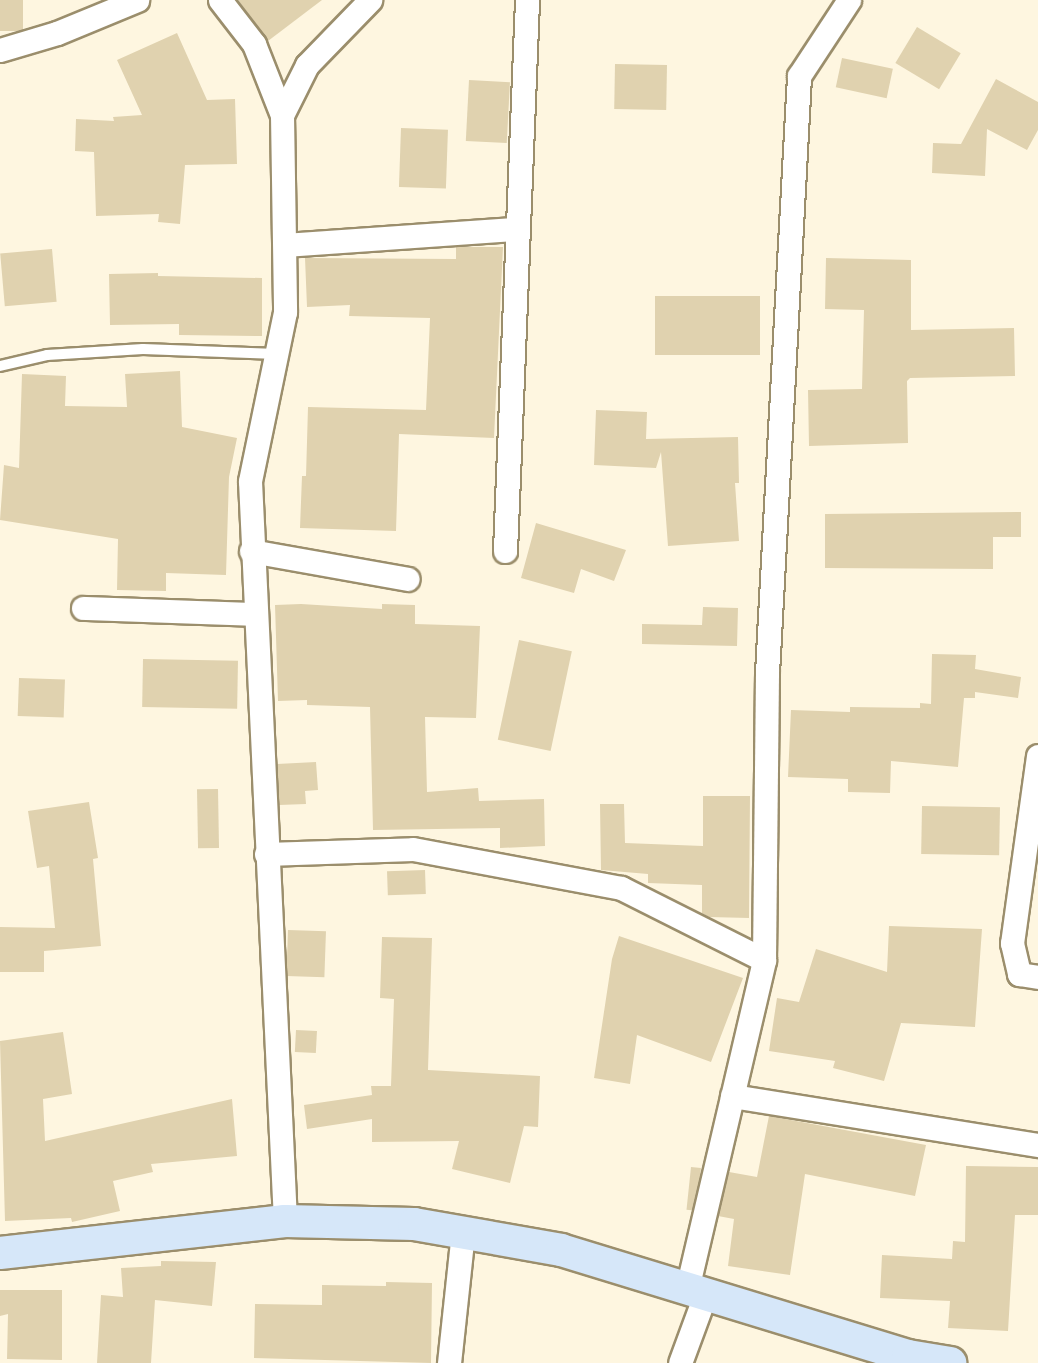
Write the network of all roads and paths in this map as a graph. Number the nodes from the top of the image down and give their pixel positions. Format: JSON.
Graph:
{"nodes":[{"id":1,"x":137,"y":0,"type":"edge"},
{"id":2,"x":220,"y":0,"type":"edge"},
{"id":3,"x":370,"y":0,"type":"edge"},
{"id":4,"x":527,"y":0,"type":"edge"},
{"id":5,"x":848,"y":0,"type":"edge"},
{"id":6,"x":0,"y":50,"type":"edge"},
{"id":7,"x":282,"y":115,"type":"junction"},
{"id":8,"x":516,"y":229,"type":"junction"},
{"id":9,"x":285,"y":245,"type":"junction"},
{"id":10,"x":276,"y":354,"type":"junction"},
{"id":11,"x":0,"y":366,"type":"edge"},
{"id":12,"x":251,"y":551,"type":"junction"},
{"id":13,"x":505,"y":551,"type":"dead end"},
{"id":14,"x":408,"y":579,"type":"dead end"},
{"id":15,"x":83,"y":608,"type":"dead end"},
{"id":16,"x":254,"y":614,"type":"junction"},
{"id":17,"x":1038,"y":755,"type":"edge"},
{"id":18,"x":265,"y":854,"type":"junction"},
{"id":19,"x":764,"y":960,"type":"junction"},
{"id":20,"x":1038,"y":977,"type":"edge"},
{"id":21,"x":732,"y":1096,"type":"junction"},
{"id":22,"x":1038,"y":1145,"type":"edge"},
{"id":23,"x":285,"y":1221,"type":"junction"},
{"id":24,"x":463,"y":1233,"type":"junction"},
{"id":25,"x":0,"y":1253,"type":"edge"},
{"id":26,"x":696,"y":1292,"type":"junction"},
{"id":27,"x":449,"y":1363,"type":"edge"},
{"id":28,"x":680,"y":1363,"type":"edge"},
{"id":29,"x":950,"y":1363,"type":"edge"}],
"edges":[{"from":1,"to":6,"type":"street"},
{"from":2,"to":7,"type":"street"},
{"from":3,"to":7,"type":"street"},
{"from":4,"to":8,"type":"street"},
{"from":5,"to":19,"type":"street"},
{"from":7,"to":9,"type":"street"},
{"from":8,"to":9,"type":"street"},
{"from":8,"to":13,"type":"street"},
{"from":9,"to":10,"type":"street"},
{"from":10,"to":11,"type":"lane"},
{"from":10,"to":12,"type":"street"},
{"from":12,"to":14,"type":"street"},
{"from":12,"to":16,"type":"street"},
{"from":15,"to":16,"type":"street"},
{"from":16,"to":18,"type":"street"},
{"from":17,"to":20,"type":"street"},
{"from":18,"to":19,"type":"street"},
{"from":18,"to":23,"type":"street"},
{"from":19,"to":21,"type":"street"},
{"from":21,"to":22,"type":"street"},
{"from":21,"to":26,"type":"street"},
{"from":23,"to":24,"type":"street"},
{"from":23,"to":25,"type":"street"},
{"from":24,"to":26,"type":"street"},
{"from":24,"to":27,"type":"street"},
{"from":26,"to":28,"type":"street"},
{"from":26,"to":29,"type":"street"}]}
